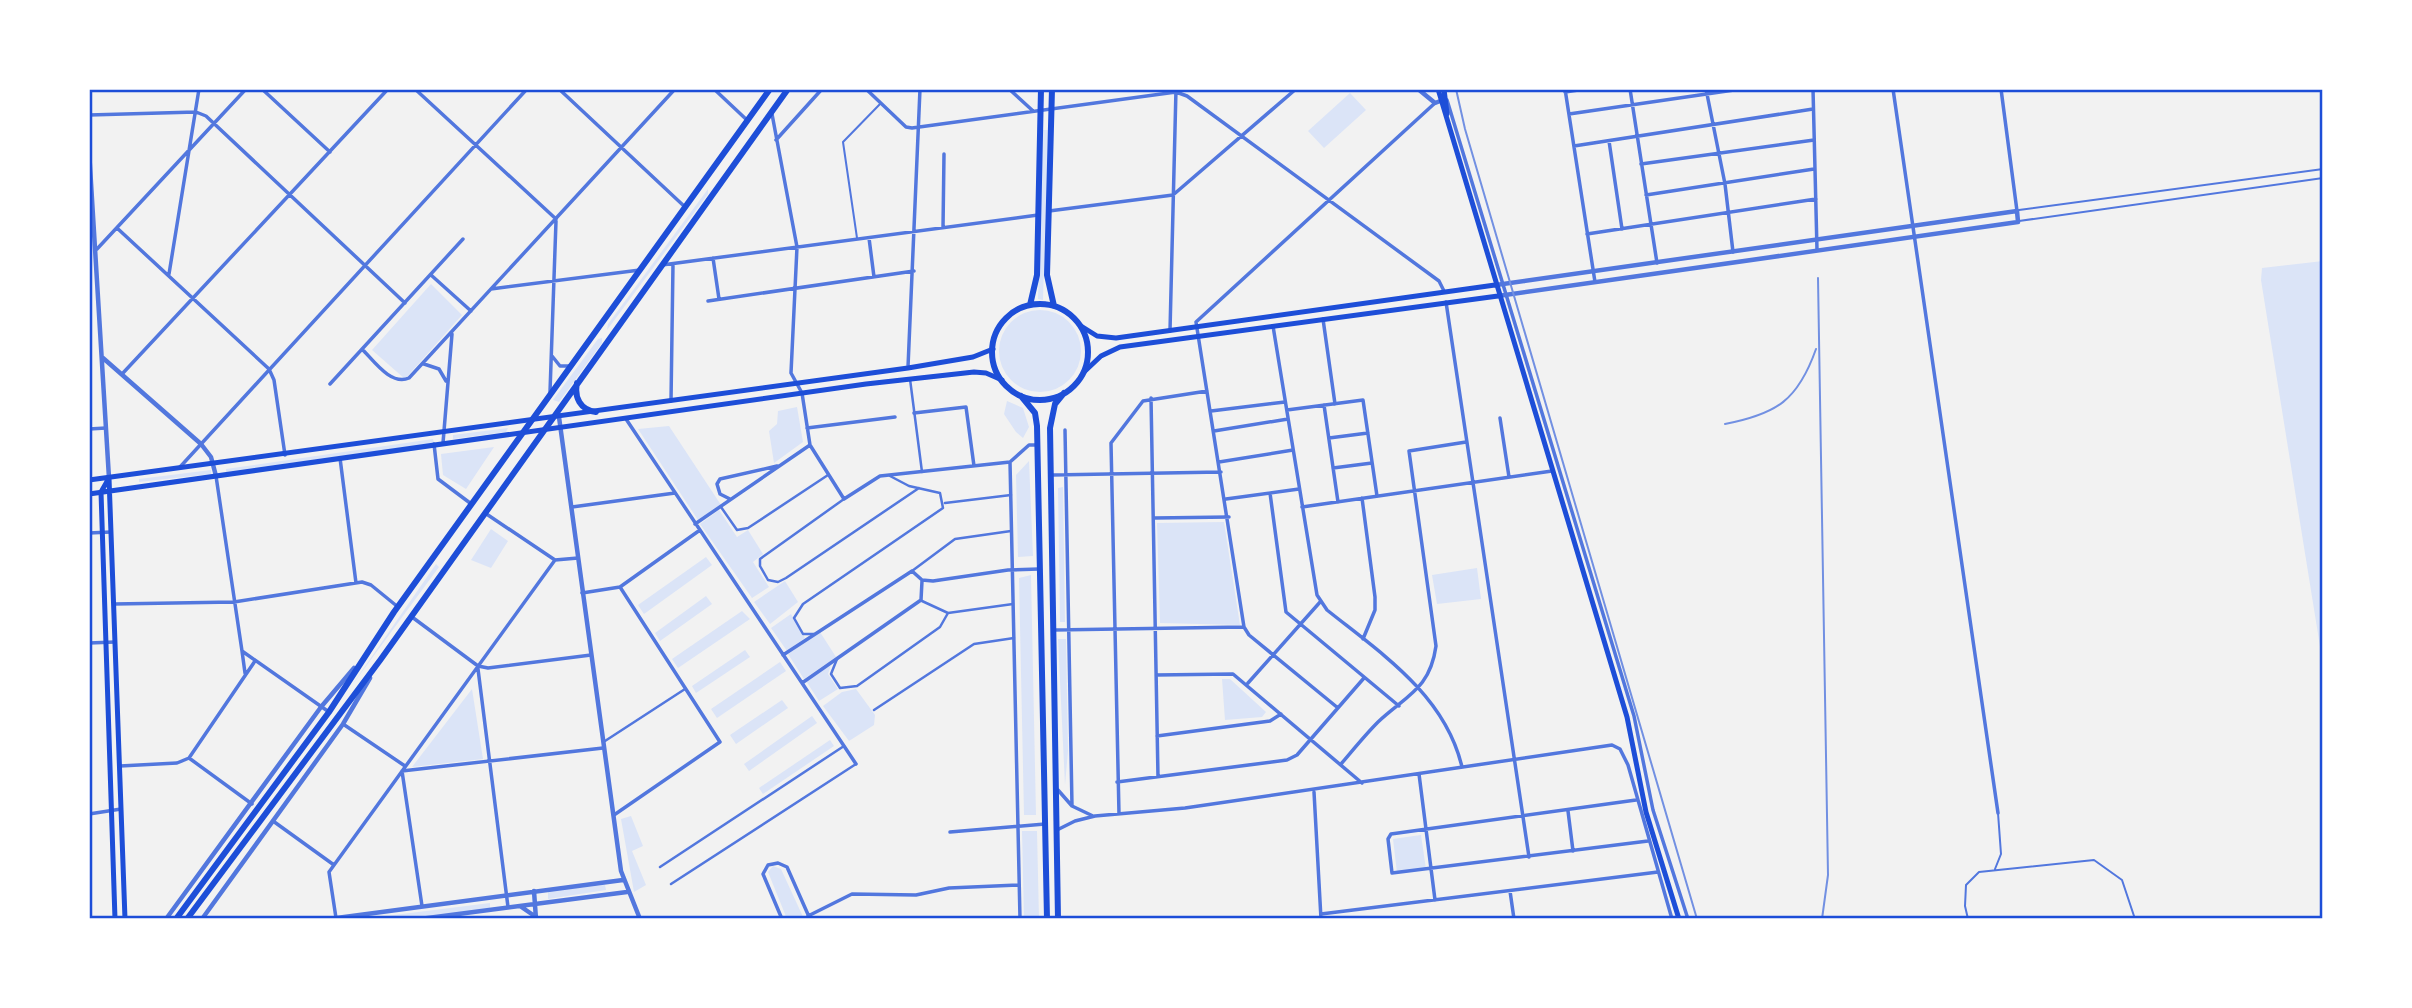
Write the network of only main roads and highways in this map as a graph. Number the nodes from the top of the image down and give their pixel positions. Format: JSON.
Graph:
{"nodes":[{"id":1,"x":770,"y":89,"type":"edge"},
{"id":2,"x":788,"y":89,"type":"edge"},
{"id":3,"x":1041,"y":89,"type":"edge"},
{"id":4,"x":1052,"y":89,"type":"edge"},
{"id":5,"x":1438,"y":89,"type":"edge"},
{"id":6,"x":1444,"y":89,"type":"edge"},
{"id":7,"x":1441,"y":101,"type":"junction"},
{"id":8,"x":704,"y":181,"type":"junction"},
{"id":9,"x":716,"y":191,"type":"junction"},
{"id":10,"x":1495,"y":285,"type":"junction"},
{"id":11,"x":1435,"y":292,"type":"junction"},
{"id":12,"x":1498,"y":296,"type":"junction"},
{"id":13,"x":1437,"y":303,"type":"junction"},
{"id":14,"x":1030,"y":305,"type":"junction"},
{"id":15,"x":1054,"y":306,"type":"junction"},
{"id":16,"x":1081,"y":326,"type":"junction"},
{"id":17,"x":599,"y":330,"type":"junction"},
{"id":18,"x":608,"y":337,"type":"junction"},
{"id":19,"x":993,"y":349,"type":"junction"},
{"id":20,"x":1084,"y":373,"type":"junction"},
{"id":21,"x":1002,"y":380,"type":"junction"},
{"id":22,"x":578,"y":381,"type":"junction"},
{"id":23,"x":1064,"y":393,"type":"junction"},
{"id":24,"x":1021,"y":396,"type":"junction"},
{"id":25,"x":596,"y":412,"type":"junction"},
{"id":26,"x":551,"y":418,"type":"junction"},
{"id":27,"x":533,"y":421,"type":"junction"},
{"id":28,"x":543,"y":430,"type":"junction"},
{"id":29,"x":524,"y":432,"type":"junction"},
{"id":30,"x":109,"y":478,"type":"junction"},
{"id":31,"x":89,"y":480,"type":"edge"},
{"id":32,"x":110,"y":491,"type":"junction"},
{"id":33,"x":101,"y":492,"type":"junction"},
{"id":34,"x":89,"y":494,"type":"edge"},
{"id":35,"x":434,"y":556,"type":"junction"},
{"id":36,"x":447,"y":565,"type":"junction"},
{"id":37,"x":300,"y":758,"type":"junction"},
{"id":38,"x":115,"y":919,"type":"edge"},
{"id":39,"x":125,"y":919,"type":"edge"},
{"id":40,"x":179,"y":919,"type":"edge"},
{"id":41,"x":187,"y":919,"type":"edge"},
{"id":42,"x":1046,"y":919,"type":"edge"},
{"id":43,"x":1058,"y":919,"type":"edge"},
{"id":44,"x":1679,"y":919,"type":"edge"}],
"edges":[{"from":1,"to":8,"type":"main road"},
{"from":2,"to":9,"type":"main road"},
{"from":3,"to":14,"type":"main road"},
{"from":4,"to":15,"type":"main road"},
{"from":5,"to":7,"type":"main road"},
{"from":6,"to":7,"type":"main road"},
{"from":7,"to":10,"type":"main road"},
{"from":8,"to":9,"type":"main road"},
{"from":8,"to":17,"type":"main road"},
{"from":9,"to":18,"type":"main road"},
{"from":10,"to":11,"type":"main road"},
{"from":10,"to":12,"type":"main road"},
{"from":11,"to":13,"type":"main road"},
{"from":11,"to":16,"type":"main road"},
{"from":12,"to":13,"type":"main road"},
{"from":12,"to":44,"type":"main road"},
{"from":13,"to":20,"type":"main road"},
{"from":14,"to":15,"type":"main road"},
{"from":14,"to":19,"type":"main road"},
{"from":15,"to":16,"type":"main road"},
{"from":16,"to":20,"type":"main road"},
{"from":17,"to":18,"type":"main road"},
{"from":17,"to":27,"type":"main road"},
{"from":18,"to":22,"type":"main road"},
{"from":19,"to":21,"type":"main road"},
{"from":19,"to":25,"type":"main road"},
{"from":20,"to":23,"type":"main road"},
{"from":21,"to":24,"type":"main road"},
{"from":21,"to":28,"type":"main road"},
{"from":22,"to":25,"type":"main road"},
{"from":22,"to":26,"type":"main road"},
{"from":23,"to":24,"type":"main road"},
{"from":23,"to":43,"type":"main road"},
{"from":24,"to":42,"type":"main road"},
{"from":25,"to":26,"type":"main road"},
{"from":26,"to":27,"type":"main road"},
{"from":26,"to":28,"type":"main road"},
{"from":27,"to":29,"type":"main road"},
{"from":27,"to":30,"type":"main road"},
{"from":28,"to":29,"type":"main road"},
{"from":28,"to":36,"type":"main road"},
{"from":29,"to":32,"type":"main road"},
{"from":29,"to":35,"type":"main road"},
{"from":30,"to":31,"type":"main road"},
{"from":30,"to":32,"type":"main road"},
{"from":30,"to":33,"type":"main road"},
{"from":32,"to":33,"type":"main road"},
{"from":32,"to":39,"type":"main road"},
{"from":33,"to":34,"type":"main road"},
{"from":33,"to":38,"type":"main road"},
{"from":35,"to":36,"type":"main road"},
{"from":35,"to":37,"type":"main road"},
{"from":36,"to":37,"type":"main road"},
{"from":37,"to":40,"type":"main road"},
{"from":37,"to":41,"type":"main road"}]}
